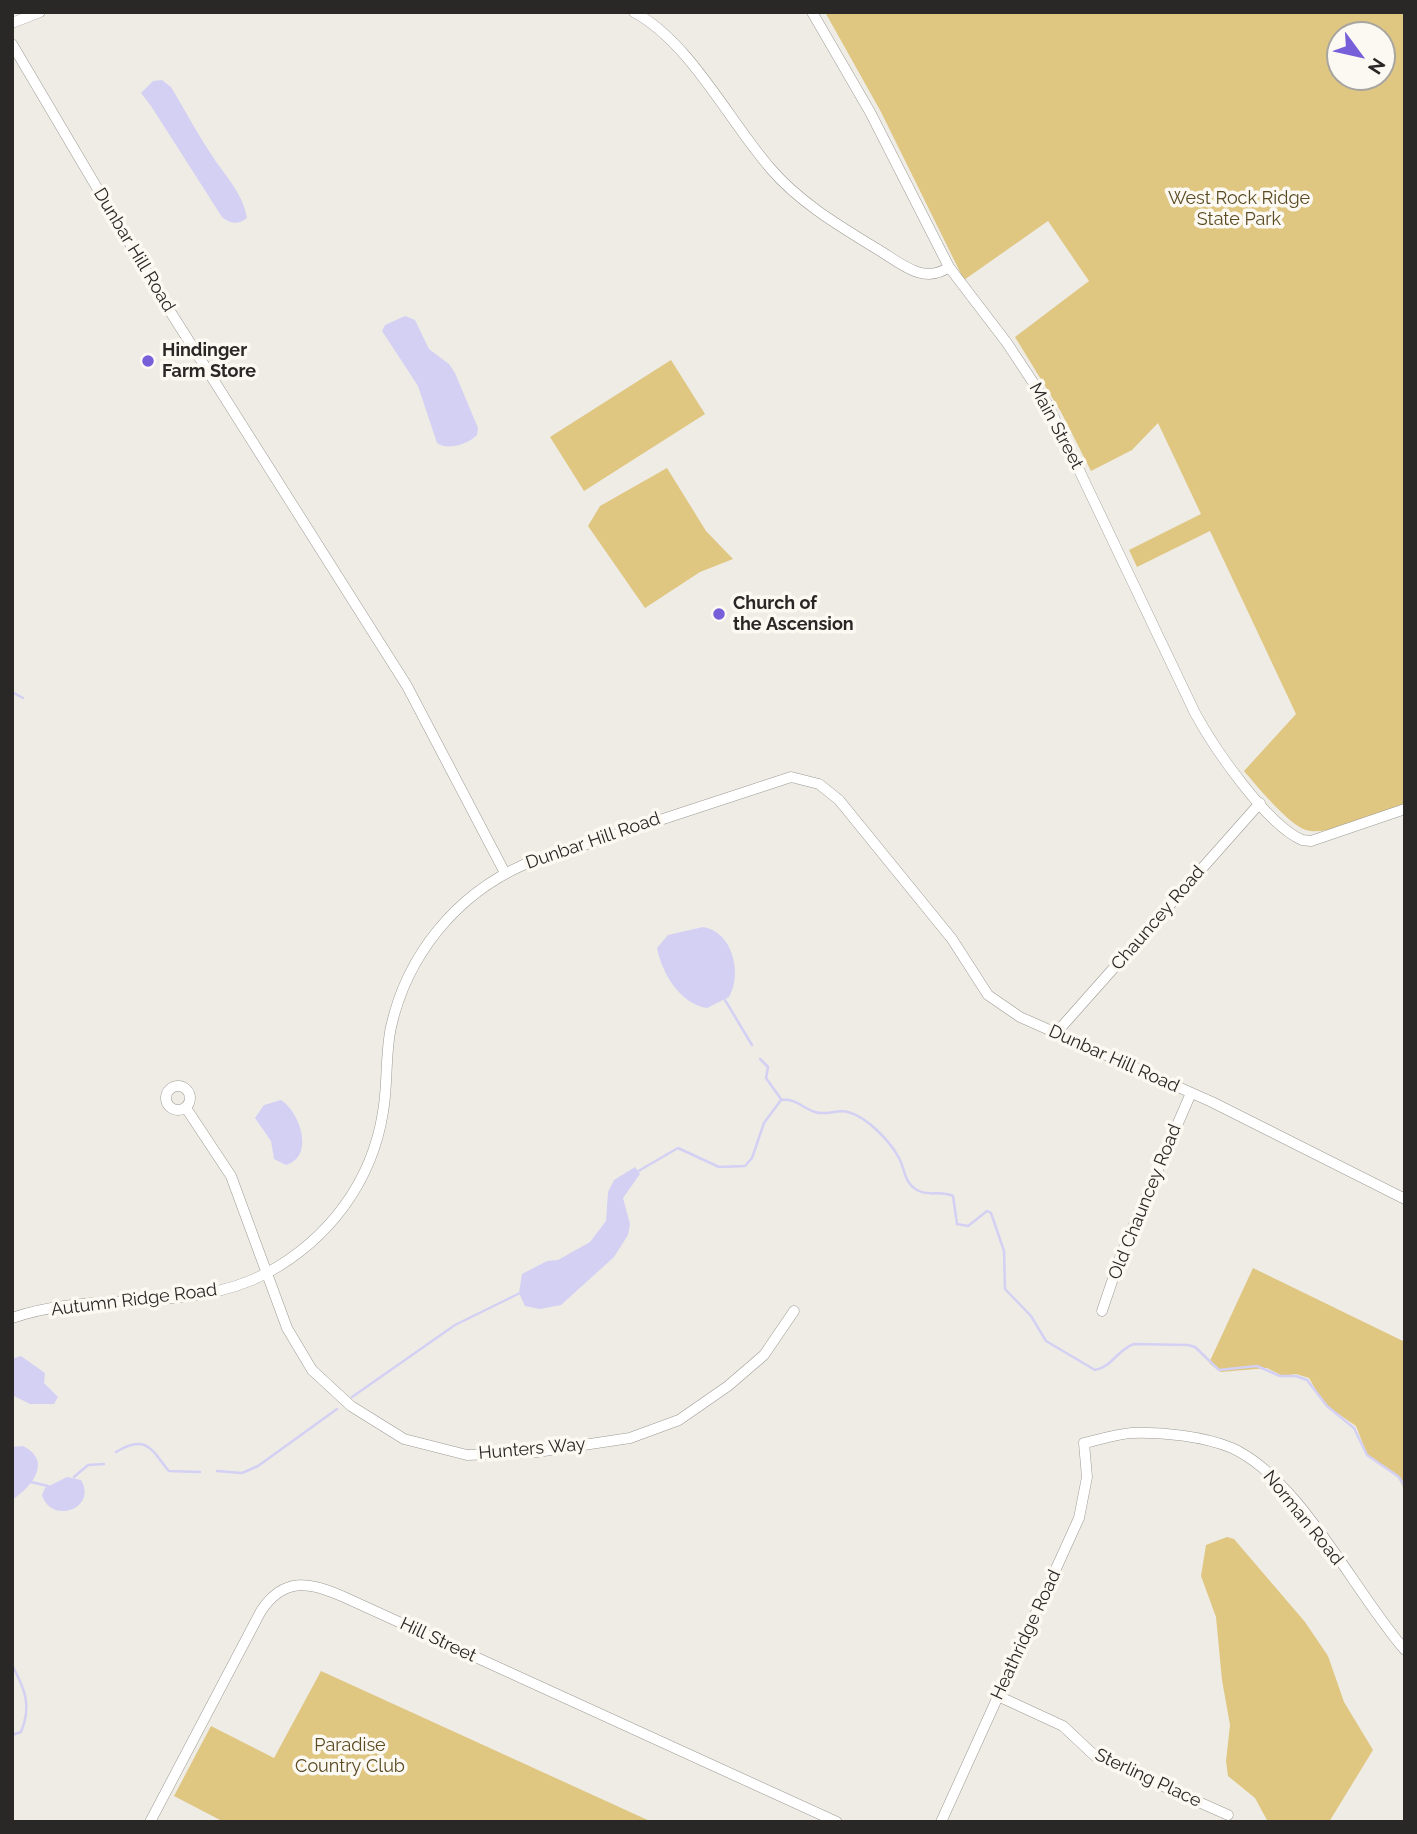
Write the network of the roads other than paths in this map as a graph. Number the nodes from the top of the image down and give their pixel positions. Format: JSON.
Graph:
{"nodes":[{"id":1,"x":40,"y":12,"type":"edge"},
{"id":2,"x":634,"y":12,"type":"edge"},
{"id":3,"x":812,"y":12,"type":"edge"},
{"id":4,"x":12,"y":23,"type":"edge"},
{"id":5,"x":12,"y":44,"type":"edge"},
{"id":6,"x":949,"y":267,"type":"junction"},
{"id":7,"x":1260,"y":803,"type":"junction"},
{"id":8,"x":1405,"y":809,"type":"edge"},
{"id":9,"x":505,"y":873,"type":"junction"},
{"id":10,"x":1057,"y":1032,"type":"junction"},
{"id":11,"x":1191,"y":1093,"type":"junction"},
{"id":12,"x":186,"y":1108,"type":"dead end"},
{"id":13,"x":1405,"y":1199,"type":"edge"},
{"id":14,"x":267,"y":1273,"type":"junction"},
{"id":15,"x":794,"y":1311,"type":"dead end"},
{"id":16,"x":1102,"y":1311,"type":"dead end"},
{"id":17,"x":12,"y":1318,"type":"edge"},
{"id":18,"x":1084,"y":1443,"type":"joint"},
{"id":19,"x":1405,"y":1650,"type":"edge"},
{"id":20,"x":998,"y":1696,"type":"junction"},
{"id":21,"x":1228,"y":1815,"type":"dead end"},
{"id":22,"x":150,"y":1822,"type":"edge"},
{"id":23,"x":837,"y":1822,"type":"edge"},
{"id":24,"x":941,"y":1822,"type":"edge"}],
"edges":[{"from":1,"to":4,"type":"street"},
{"from":2,"to":6,"type":"street"},
{"from":3,"to":6,"type":"street","name":"Main Street"},
{"from":5,"to":9,"type":"street","name":"Dunbar Hill Road"},
{"from":6,"to":7,"type":"street","name":"Main Street"},
{"from":7,"to":8,"type":"street","name":"Main Street"},
{"from":7,"to":10,"type":"street","name":"Chauncey Road"},
{"from":9,"to":10,"type":"street","name":"Dunbar Hill Road"},
{"from":9,"to":14,"type":"street","name":"Autumn Ridge Road"},
{"from":10,"to":11,"type":"street","name":"Dunbar Hill Road"},
{"from":11,"to":13,"type":"street","name":"Dunbar Hill Road"},
{"from":11,"to":16,"type":"street","name":"Old Chauncey Road"},
{"from":12,"to":14,"type":"street","name":"Hunters Way"},
{"from":14,"to":15,"type":"street","name":"Hunters Way"},
{"from":14,"to":17,"type":"street","name":"Autumn Ridge Road"},
{"from":18,"to":19,"type":"street","name":"Norman Road"},
{"from":18,"to":20,"type":"street","name":"Heathridge Road"},
{"from":20,"to":21,"type":"street","name":"Sterling Place"},
{"from":20,"to":24,"type":"street","name":"Heathridge Road"},
{"from":22,"to":23,"type":"street","name":"Hill Street"}]}
